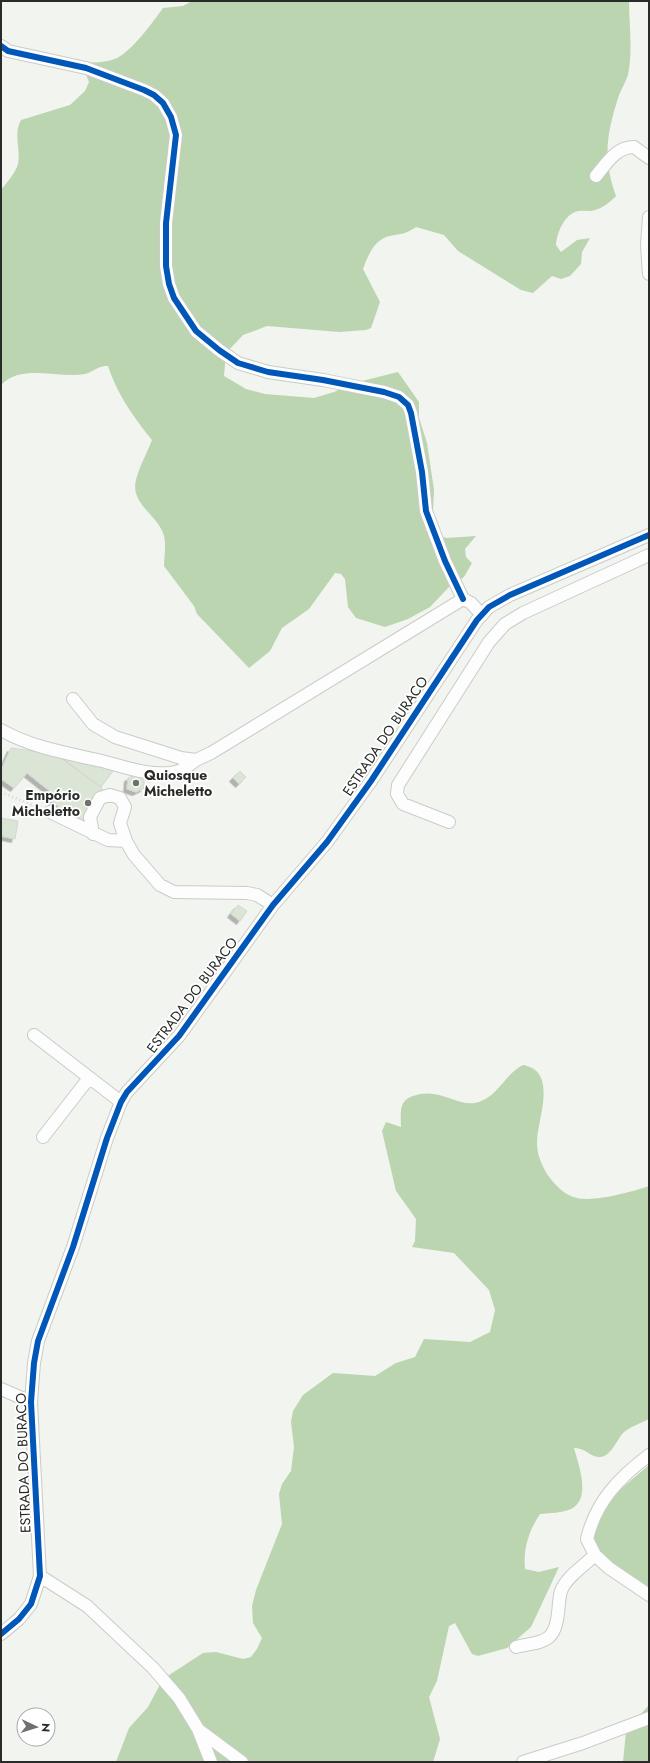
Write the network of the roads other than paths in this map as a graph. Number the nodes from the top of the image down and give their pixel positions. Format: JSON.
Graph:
{"nodes":[{"id":1,"x":1,"y":46,"type":"edge"},
{"id":2,"x":649,"y":158,"type":"edge"},
{"id":3,"x":596,"y":176,"type":"dead end"},
{"id":4,"x":649,"y":217,"type":"edge"},
{"id":5,"x":649,"y":274,"type":"edge"},
{"id":6,"x":649,"y":534,"type":"edge"},
{"id":7,"x":649,"y":555,"type":"edge"},
{"id":8,"x":568,"y":570,"type":"junction"},
{"id":9,"x":577,"y":589,"type":"junction"},
{"id":10,"x":463,"y":599,"type":"junction"},
{"id":11,"x":482,"y":615,"type":"junction"},
{"id":12,"x":73,"y":699,"type":"dead end"},
{"id":13,"x":1,"y":730,"type":"edge"},
{"id":14,"x":196,"y":760,"type":"junction"},
{"id":15,"x":50,"y":812,"type":"road end"},
{"id":16,"x":449,"y":822,"type":"dead end"},
{"id":17,"x":93,"y":834,"type":"junction"},
{"id":18,"x":126,"y":841,"type":"junction"},
{"id":19,"x":273,"y":905,"type":"junction"},
{"id":20,"x":34,"y":1035,"type":"dead end"},
{"id":21,"x":89,"y":1078,"type":"junction"},
{"id":22,"x":121,"y":1102,"type":"junction"},
{"id":23,"x":43,"y":1137,"type":"dead end"},
{"id":24,"x":1,"y":1389,"type":"edge"},
{"id":25,"x":31,"y":1402,"type":"junction"},
{"id":26,"x":649,"y":1455,"type":"edge"},
{"id":27,"x":595,"y":1555,"type":"junction"},
{"id":28,"x":40,"y":1576,"type":"junction"},
{"id":29,"x":649,"y":1595,"type":"edge"},
{"id":30,"x":1,"y":1634,"type":"edge"},
{"id":31,"x":516,"y":1647,"type":"dead end"},
{"id":32,"x":649,"y":1718,"type":"edge"},
{"id":33,"x":198,"y":1729,"type":"junction"},
{"id":34,"x":211,"y":1762,"type":"edge"},
{"id":35,"x":242,"y":1762,"type":"edge"},
{"id":36,"x":523,"y":1762,"type":"edge"}],
"edges":[{"from":1,"to":10,"type":"street"},
{"from":2,"to":3,"type":"street"},
{"from":4,"to":5,"type":"street"},
{"from":6,"to":8,"type":"street","name":"ESTRADA DO BURACO"},
{"from":7,"to":9,"type":"street"},
{"from":8,"to":9,"type":"street"},
{"from":8,"to":11,"type":"street","name":"ESTRADA DO BURACO"},
{"from":9,"to":16,"type":"street"},
{"from":10,"to":11,"type":"street"},
{"from":10,"to":14,"type":"street"},
{"from":11,"to":19,"type":"street","name":"ESTRADA DO BURACO"},
{"from":12,"to":14,"type":"street"},
{"from":13,"to":14,"type":"street"},
{"from":15,"to":17,"type":"street"},
{"from":17,"to":18,"type":"street"},
{"from":17,"to":18,"type":"street"},
{"from":18,"to":19,"type":"street"},
{"from":19,"to":22,"type":"street","name":"ESTRADA DO BURACO"},
{"from":20,"to":21,"type":"street"},
{"from":21,"to":22,"type":"street"},
{"from":21,"to":23,"type":"street"},
{"from":22,"to":25,"type":"street","name":"ESTRADA DO BURACO"},
{"from":24,"to":25,"type":"street"},
{"from":25,"to":28,"type":"street","name":"ESTRADA DO BURACO"},
{"from":26,"to":27,"type":"street"},
{"from":27,"to":29,"type":"street"},
{"from":27,"to":31,"type":"street"},
{"from":28,"to":30,"type":"street","name":"ESTRADA DO BURACO"},
{"from":28,"to":33,"type":"street"},
{"from":32,"to":36,"type":"street"},
{"from":33,"to":34,"type":"street"},
{"from":33,"to":35,"type":"street"}]}
